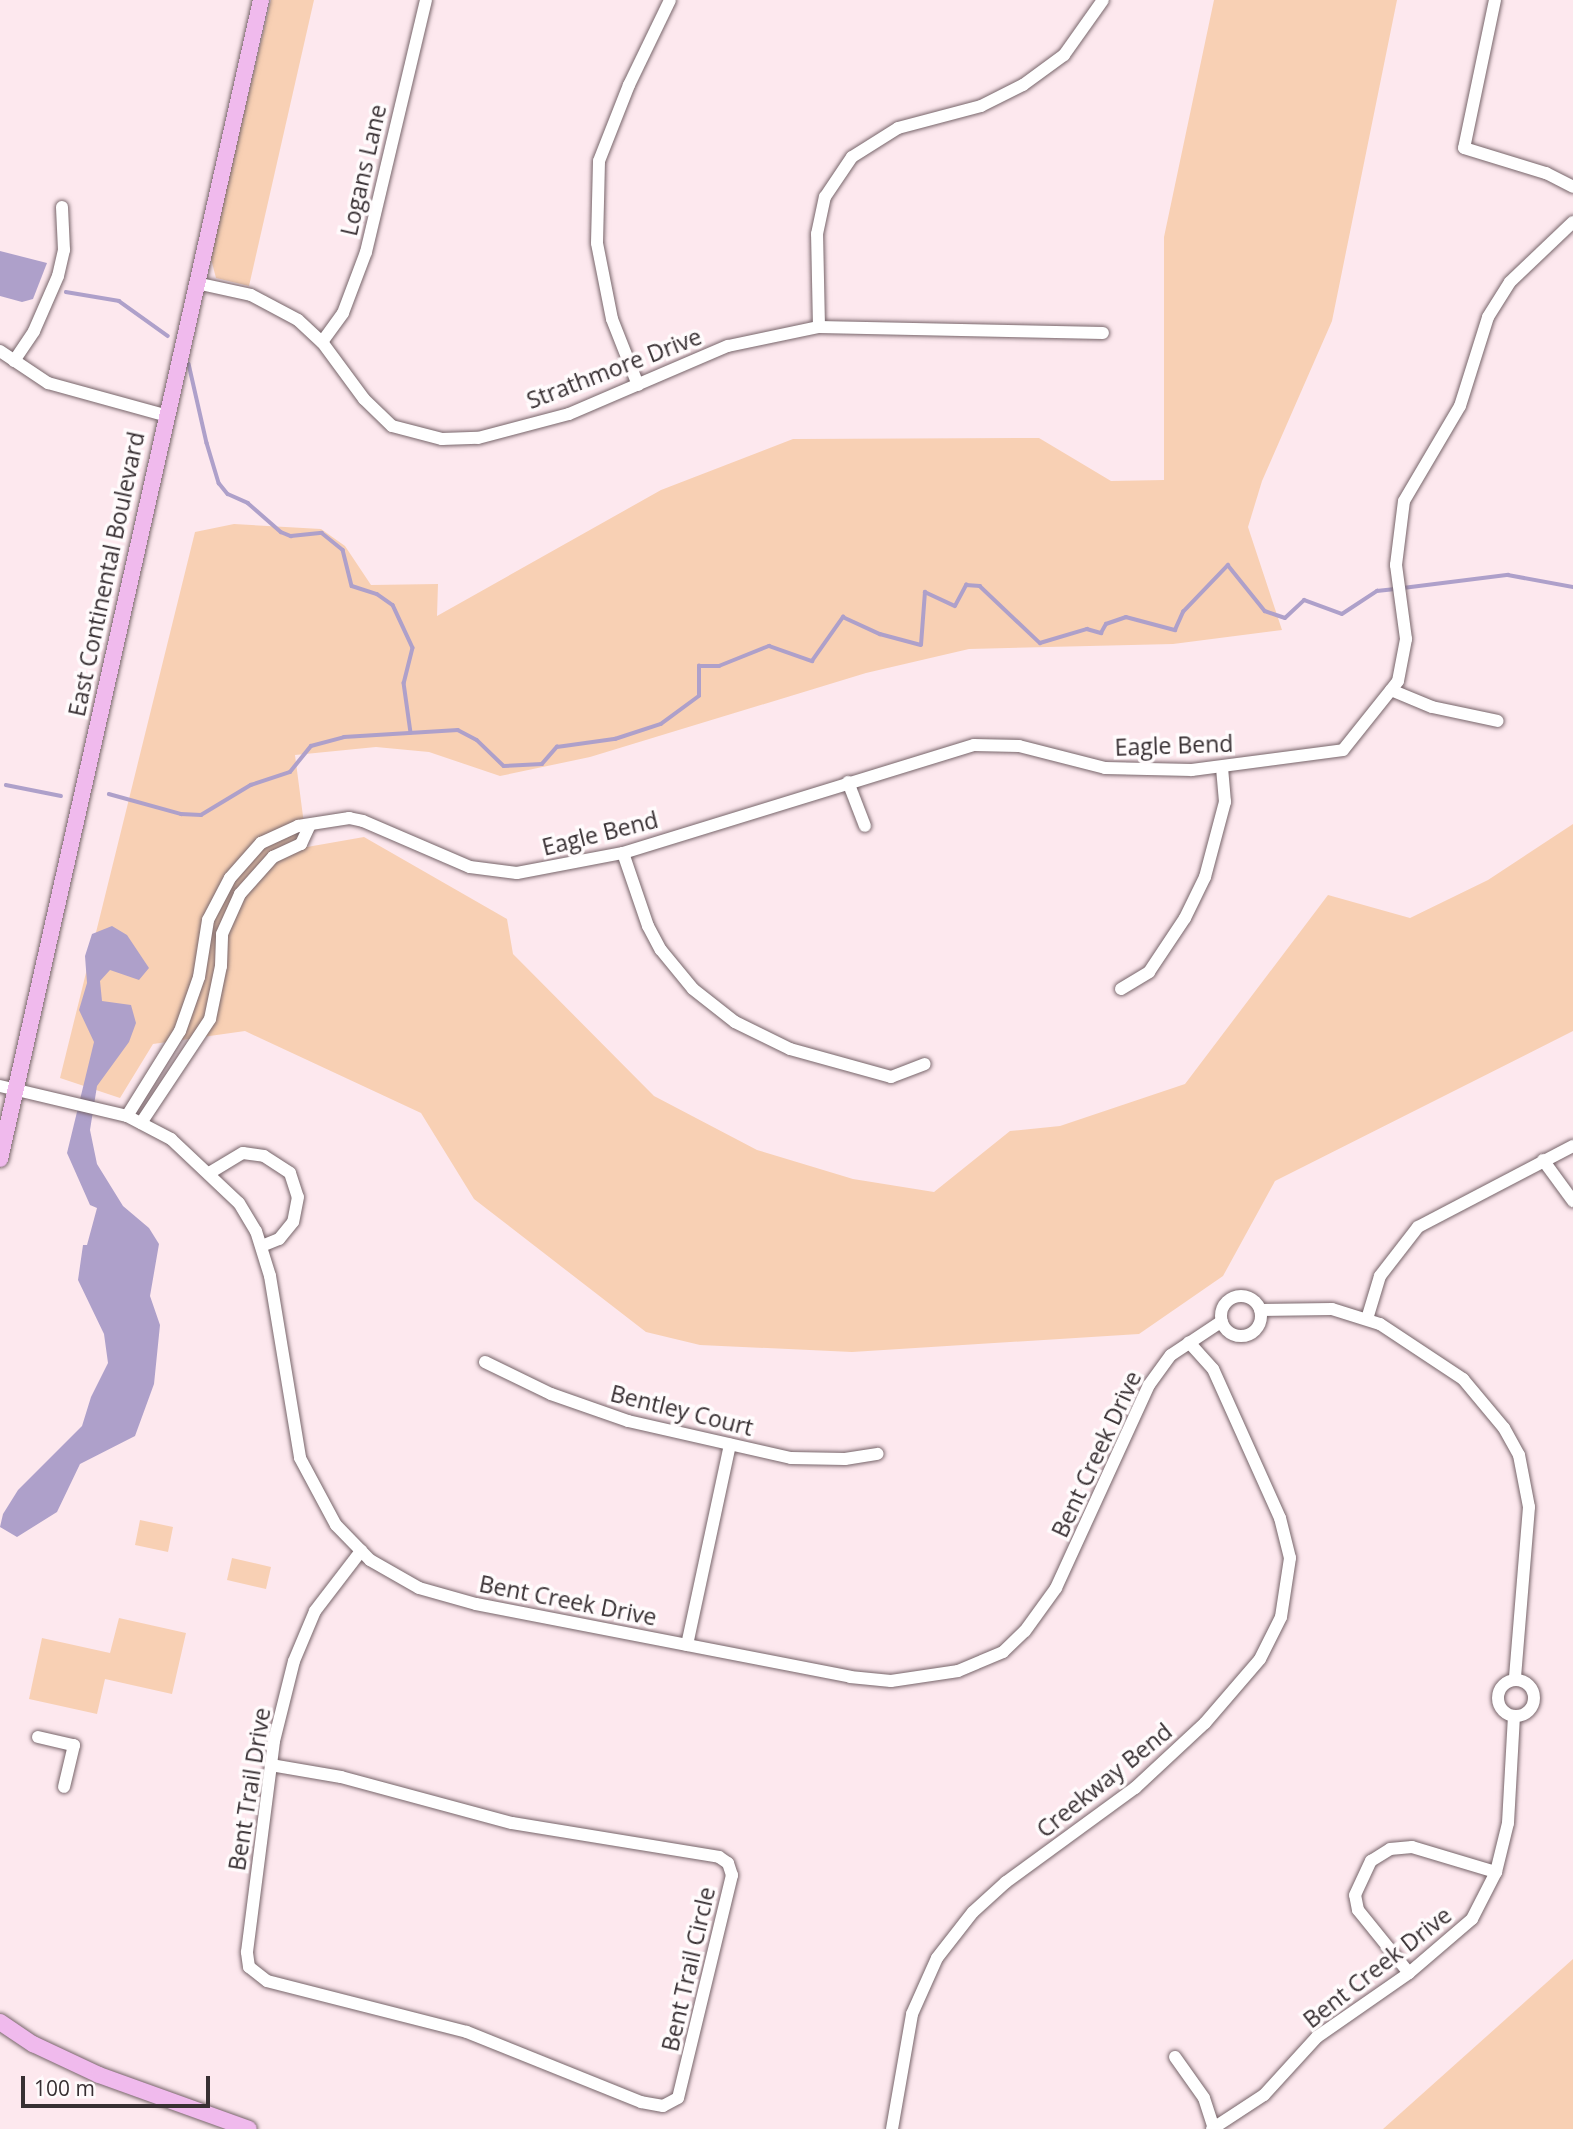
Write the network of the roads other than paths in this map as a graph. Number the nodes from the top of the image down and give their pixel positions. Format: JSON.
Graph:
{"nodes":[{"id":1,"x":261,"y":0,"type":"edge"},
{"id":2,"x":426,"y":0,"type":"edge"},
{"id":3,"x":670,"y":0,"type":"edge"},
{"id":4,"x":1103,"y":0,"type":"edge"},
{"id":5,"x":1495,"y":0,"type":"edge"},
{"id":6,"x":1573,"y":187,"type":"edge"},
{"id":7,"x":62,"y":207,"type":"dead end"},
{"id":8,"x":1573,"y":222,"type":"edge"},
{"id":9,"x":196,"y":283,"type":"junction"},
{"id":10,"x":819,"y":327,"type":"junction"},
{"id":11,"x":1103,"y":333,"type":"dead end"},
{"id":12,"x":322,"y":341,"type":"junction"},
{"id":13,"x":0,"y":351,"type":"edge"},
{"id":14,"x":14,"y":361,"type":"junction"},
{"id":15,"x":638,"y":385,"type":"junction"},
{"id":16,"x":164,"y":415,"type":"junction"},
{"id":17,"x":1391,"y":690,"type":"junction"},
{"id":18,"x":1498,"y":721,"type":"dead end"},
{"id":19,"x":1222,"y":767,"type":"junction"},
{"id":20,"x":848,"y":782,"type":"junction"},
{"id":21,"x":865,"y":826,"type":"dead end"},
{"id":22,"x":309,"y":827,"type":"junction"},
{"id":23,"x":623,"y":853,"type":"junction"},
{"id":24,"x":1121,"y":989,"type":"dead end"},
{"id":25,"x":925,"y":1065,"type":"dead end"},
{"id":26,"x":7,"y":1087,"type":"edge"},
{"id":27,"x":127,"y":1116,"type":"junction"},
{"id":28,"x":141,"y":1123,"type":"junction"},
{"id":29,"x":1573,"y":1146,"type":"edge"},
{"id":30,"x":0,"y":1159,"type":"edge"},
{"id":31,"x":1543,"y":1160,"type":"junction"},
{"id":32,"x":211,"y":1172,"type":"junction"},
{"id":33,"x":1573,"y":1201,"type":"edge"},
{"id":34,"x":262,"y":1246,"type":"junction"},
{"id":35,"x":1260,"y":1310,"type":"junction"},
{"id":36,"x":1367,"y":1319,"type":"junction"},
{"id":37,"x":1222,"y":1321,"type":"junction"},
{"id":38,"x":1189,"y":1342,"type":"junction"},
{"id":39,"x":485,"y":1362,"type":"dead end"},
{"id":40,"x":730,"y":1445,"type":"junction"},
{"id":41,"x":878,"y":1454,"type":"dead end"},
{"id":42,"x":361,"y":1551,"type":"junction"},
{"id":43,"x":687,"y":1645,"type":"junction"},
{"id":44,"x":1515,"y":1679,"type":"junction"},
{"id":45,"x":1514,"y":1716,"type":"junction"},
{"id":46,"x":38,"y":1737,"type":"dead end"},
{"id":47,"x":271,"y":1765,"type":"junction"},
{"id":48,"x":64,"y":1787,"type":"dead end"},
{"id":49,"x":1496,"y":1872,"type":"junction"},
{"id":50,"x":251,"y":1970,"type":"joint"},
{"id":51,"x":1409,"y":1973,"type":"junction"},
{"id":52,"x":0,"y":2022,"type":"edge"},
{"id":53,"x":1175,"y":2057,"type":"dead end"},
{"id":54,"x":249,"y":2129,"type":"edge"},
{"id":55,"x":892,"y":2129,"type":"edge"},
{"id":56,"x":1213,"y":2129,"type":"edge"}],
"edges":[{"from":1,"to":9,"type":"main road","name":"East Continental Boulevard"},
{"from":2,"to":12,"type":"street","name":"Logans Lane"},
{"from":3,"to":15,"type":"street"},
{"from":4,"to":10,"type":"street"},
{"from":5,"to":6,"type":"street"},
{"from":7,"to":14,"type":"street"},
{"from":8,"to":17,"type":"street","name":"Eagle Bend"},
{"from":9,"to":12,"type":"street","name":"Strathmore Drive"},
{"from":9,"to":16,"type":"main road","name":"East Continental Boulevard"},
{"from":10,"to":11,"type":"street","name":"Strathmore Drive"},
{"from":10,"to":15,"type":"street","name":"Strathmore Drive"},
{"from":12,"to":15,"type":"street","name":"Strathmore Drive"},
{"from":13,"to":14,"type":"street"},
{"from":14,"to":16,"type":"street"},
{"from":16,"to":26,"type":"main road","name":"East Continental Boulevard"},
{"from":17,"to":18,"type":"street"},
{"from":17,"to":19,"type":"street","name":"Eagle Bend"},
{"from":19,"to":20,"type":"street","name":"Eagle Bend"},
{"from":19,"to":24,"type":"street"},
{"from":20,"to":21,"type":"street"},
{"from":20,"to":23,"type":"street","name":"Eagle Bend"},
{"from":22,"to":23,"type":"street","name":"Eagle Bend"},
{"from":22,"to":27,"type":"street","name":"Eagle Bend"},
{"from":22,"to":28,"type":"street"},
{"from":23,"to":25,"type":"street"},
{"from":26,"to":27,"type":"street","name":"Bent Creek Drive"},
{"from":26,"to":30,"type":"main road","name":"East Continental Boulevard"},
{"from":27,"to":28,"type":"street","name":"Bent Creek Drive"},
{"from":28,"to":32,"type":"street","name":"Bent Creek Drive"},
{"from":29,"to":31,"type":"street"},
{"from":31,"to":33,"type":"street"},
{"from":31,"to":36,"type":"street"},
{"from":32,"to":34,"type":"street","name":"Bent Creek Drive"},
{"from":32,"to":34,"type":"street"},
{"from":34,"to":42,"type":"street","name":"Bent Creek Drive"},
{"from":35,"to":36,"type":"street"},
{"from":35,"to":37,"type":"street"},
{"from":35,"to":37,"type":"street"},
{"from":36,"to":44,"type":"street"},
{"from":37,"to":38,"type":"street","name":"Bent Creek Drive"},
{"from":38,"to":43,"type":"street","name":"Bent Creek Drive"},
{"from":38,"to":55,"type":"street","name":"Creekway Bend"},
{"from":39,"to":40,"type":"street","name":"Bentley Court"},
{"from":40,"to":41,"type":"street","name":"Bentley Court"},
{"from":40,"to":43,"type":"street"},
{"from":42,"to":43,"type":"street","name":"Bent Creek Drive"},
{"from":42,"to":47,"type":"street","name":"Bent Trail Drive"},
{"from":44,"to":45,"type":"street"},
{"from":44,"to":45,"type":"street"},
{"from":45,"to":49,"type":"street","name":"Bent Creek Drive"},
{"from":46,"to":48,"type":"street"},
{"from":47,"to":50,"type":"street","name":"Bent Trail Drive"},
{"from":47,"to":50,"type":"street","name":"Bent Trail Circle"},
{"from":49,"to":51,"type":"street","name":"Bent Creek Drive"},
{"from":49,"to":51,"type":"street"},
{"from":51,"to":56,"type":"street","name":"Bent Creek Drive"},
{"from":52,"to":54,"type":"main road"},
{"from":53,"to":56,"type":"street"}]}
